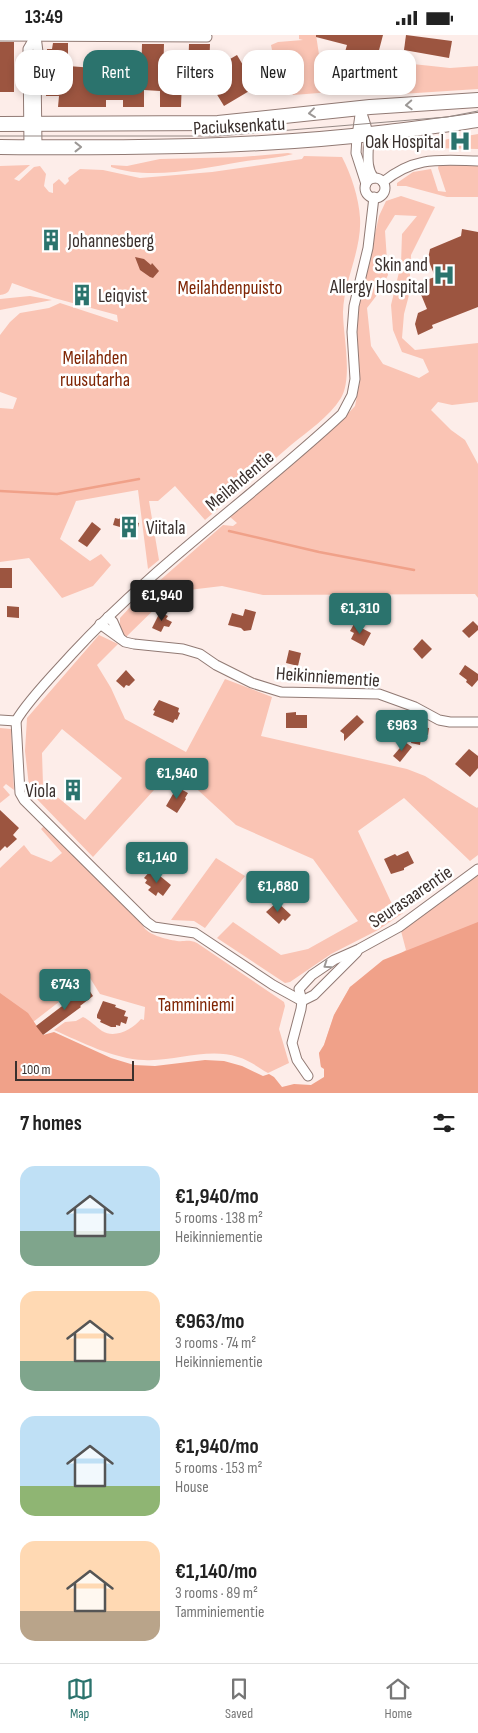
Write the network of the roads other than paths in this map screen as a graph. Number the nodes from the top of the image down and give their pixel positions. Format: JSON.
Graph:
{"nodes":[{"id":1,"x":0,"y":35,"type":"edge"},
{"id":2,"x":36,"y":35,"type":"edge"},
{"id":3,"x":207,"y":37,"type":"dead end"},
{"id":4,"x":478,"y":100,"type":"edge"},
{"id":5,"x":361,"y":109,"type":"junction"},
{"id":6,"x":478,"y":119,"type":"edge"},
{"id":7,"x":32,"y":123,"type":"junction"},
{"id":8,"x":0,"y":124,"type":"edge"},
{"id":9,"x":362,"y":135,"type":"junction"},
{"id":10,"x":0,"y":147,"type":"edge"},
{"id":11,"x":33,"y":147,"type":"junction"},
{"id":12,"x":478,"y":161,"type":"edge"},
{"id":13,"x":374,"y":178,"type":"junction"},
{"id":14,"x":383,"y":183,"type":"junction"},
{"id":15,"x":366,"y":184,"type":"junction"},
{"id":16,"x":374,"y":197,"type":"junction"},
{"id":17,"x":108,"y":617,"type":"junction"},
{"id":18,"x":100,"y":624,"type":"junction"},
{"id":19,"x":120,"y":638,"type":"junction"},
{"id":20,"x":0,"y":720,"type":"edge"},
{"id":21,"x":16,"y":721,"type":"junction"},
{"id":22,"x":478,"y":721,"type":"edge"},
{"id":23,"x":478,"y":869,"type":"edge"},
{"id":24,"x":360,"y":949,"type":"junction"},
{"id":25,"x":302,"y":1001,"type":"junction"},
{"id":26,"x":308,"y":1076,"type":"dead end"}],
"edges":[{"from":1,"to":2,"type":"street"},
{"from":2,"to":3,"type":"street"},
{"from":2,"to":7,"type":"street"},
{"from":4,"to":5,"type":"main road","name":"Paciuksenkatu","one_way":true},
{"from":5,"to":7,"type":"main road","name":"Paciuksenkatu","one_way":true},
{"from":5,"to":9,"type":"street"},
{"from":6,"to":9,"type":"main road","name":"Paciuksenkatu"},
{"from":7,"to":8,"type":"main road","name":"Paciuksenkatu"},
{"from":7,"to":11,"type":"street"},
{"from":11,"to":9,"type":"main road","name":"Paciuksenkatu","one_way":true},
{"from":9,"to":13,"type":"street"},
{"from":9,"to":15,"type":"street"},
{"from":10,"to":11,"type":"main road","name":"Paciuksenkatu"},
{"from":12,"to":14,"type":"street"},
{"from":13,"to":14,"type":"street"},
{"from":13,"to":15,"type":"street"},
{"from":14,"to":16,"type":"street"},
{"from":15,"to":16,"type":"street"},
{"from":16,"to":17,"type":"street","name":"Meilahdentie"},
{"from":17,"to":18,"type":"street","name":"Meilahdentie"},
{"from":17,"to":19,"type":"street"},
{"from":18,"to":19,"type":"street","name":"Heikinniementie"},
{"from":18,"to":21,"type":"street","name":"Meilahdentie"},
{"from":19,"to":22,"type":"street","name":"Heikinniementie"},
{"from":20,"to":21,"type":"street"},
{"from":21,"to":25,"type":"street"},
{"from":23,"to":24,"type":"street","name":"Seurasaarentie"},
{"from":24,"to":25,"type":"street","name":"Seurasaarentie"},
{"from":24,"to":25,"type":"street","name":"Seurasaarentie","one_way":true},
{"from":25,"to":26,"type":"street","name":"Seurasaarentie"}]}
